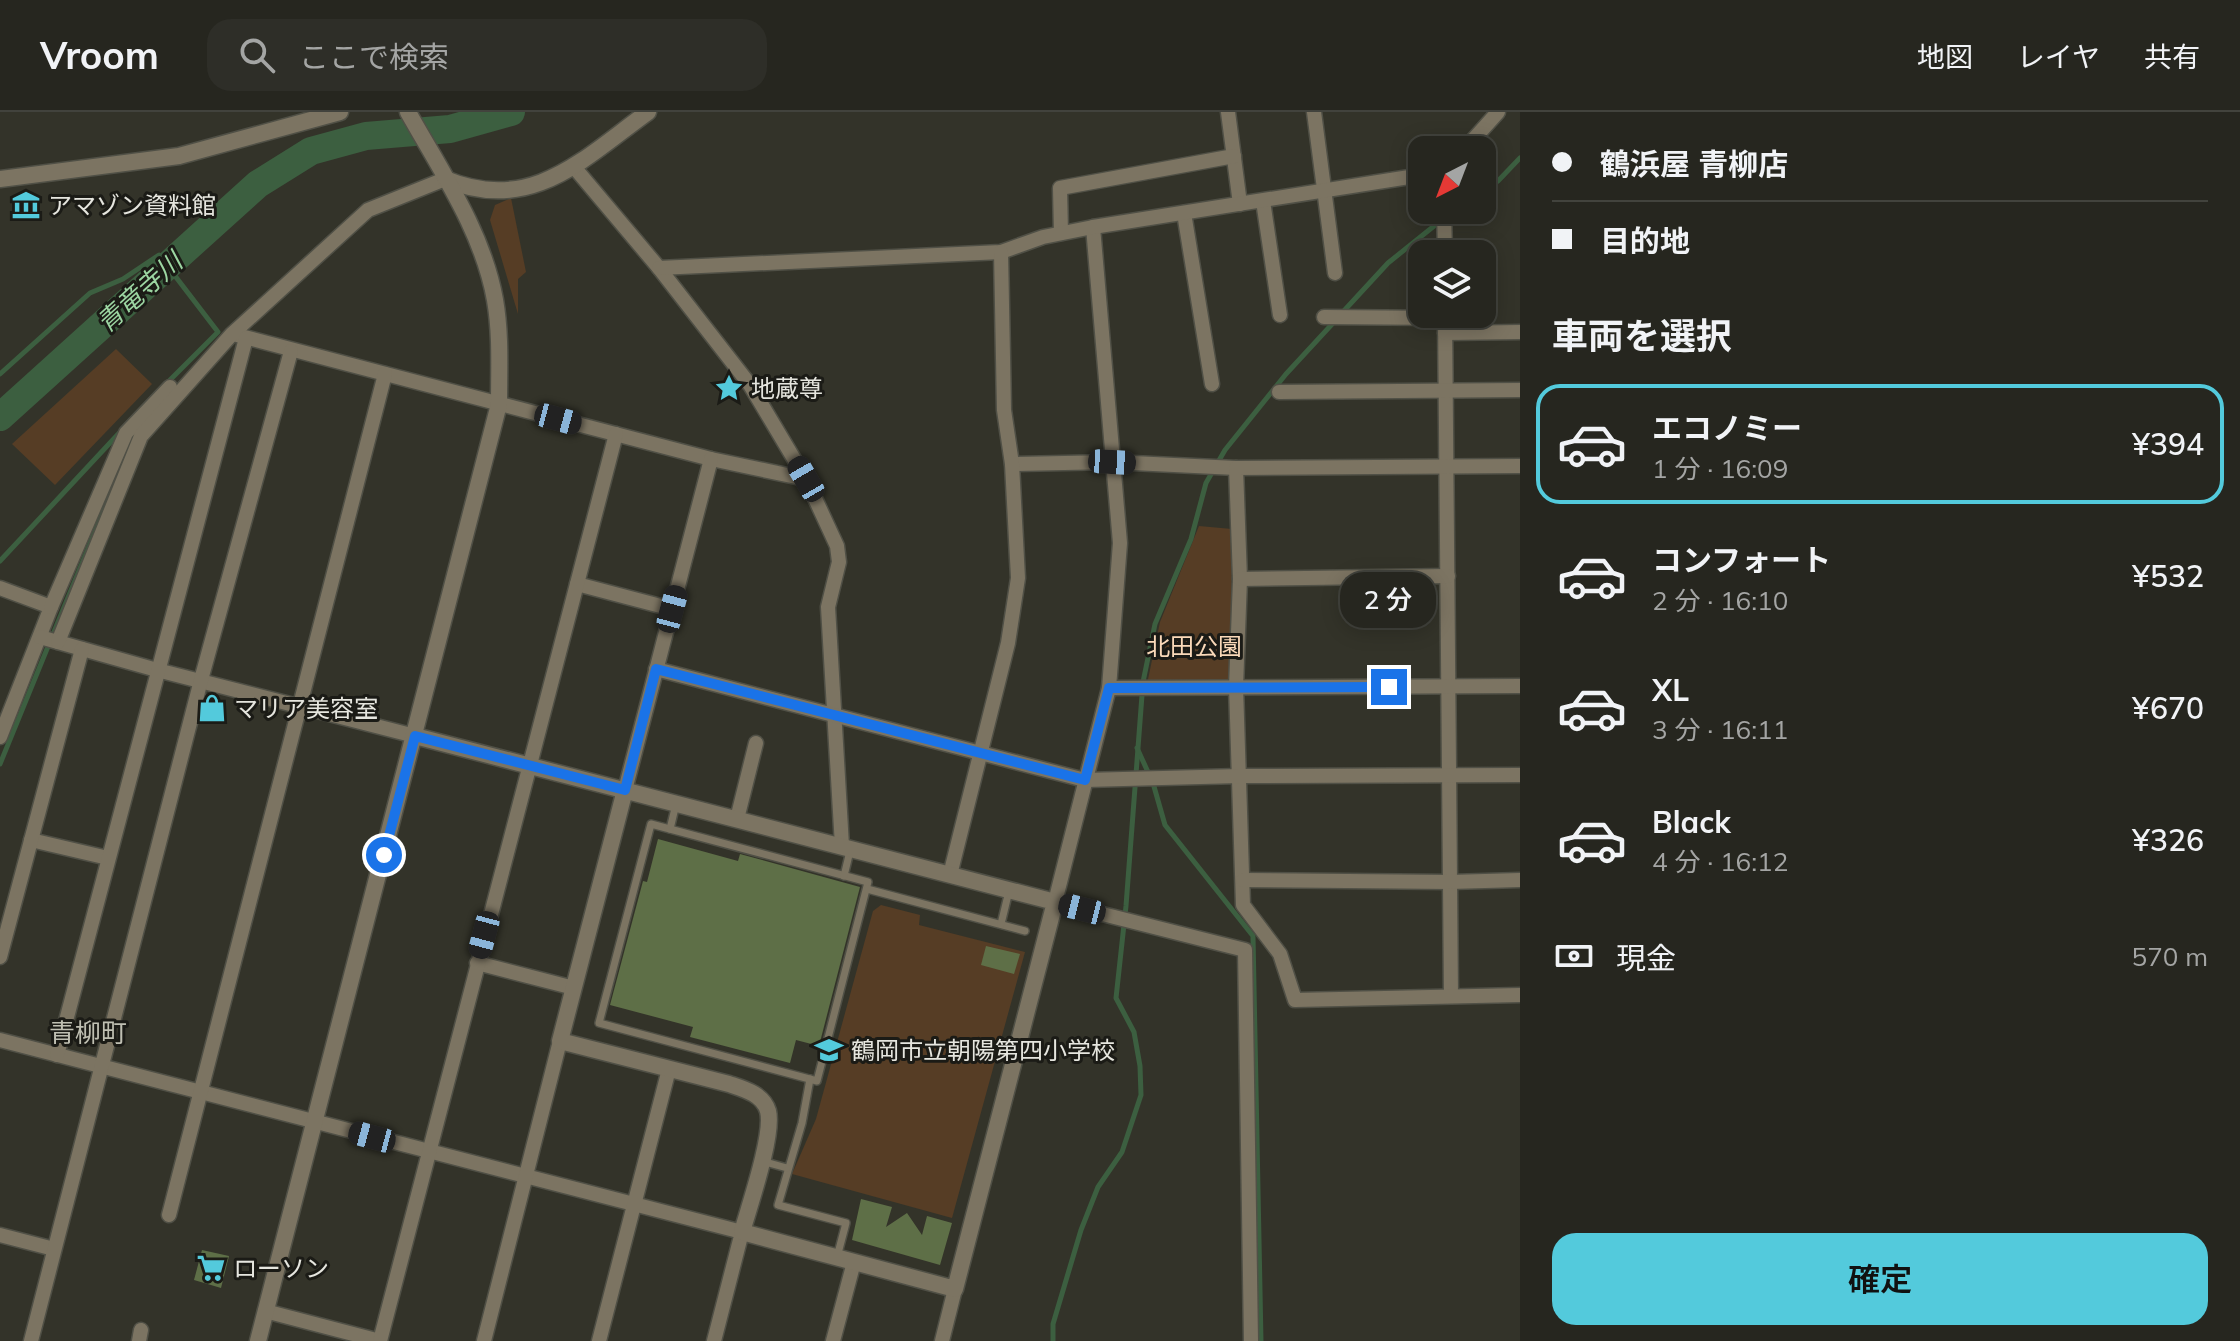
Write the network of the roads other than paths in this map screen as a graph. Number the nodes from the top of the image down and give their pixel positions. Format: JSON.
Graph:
{"nodes":[{"id":1,"x":408,"y":112,"type":"edge"},
{"id":2,"x":648,"y":112,"type":"edge"},
{"id":3,"x":1228,"y":112,"type":"edge"},
{"id":4,"x":1314,"y":112,"type":"edge"},
{"id":5,"x":1498,"y":112,"type":"edge"},
{"id":6,"x":334,"y":113,"type":"edge"},
{"id":7,"x":1477,"y":136,"type":"edge"},
{"id":8,"x":1234,"y":156,"type":"junction"},
{"id":9,"x":574,"y":167,"type":"junction"},
{"id":10,"x":1408,"y":177,"type":"edge"},
{"id":11,"x":0,"y":179,"type":"edge"},
{"id":12,"x":445,"y":179,"type":"junction"},
{"id":13,"x":1326,"y":191,"type":"junction"},
{"id":14,"x":1263,"y":201,"type":"junction"},
{"id":15,"x":1240,"y":204,"type":"junction"},
{"id":16,"x":1184,"y":213,"type":"junction"},
{"id":17,"x":1093,"y":227,"type":"junction"},
{"id":18,"x":1061,"y":233,"type":"junction"},
{"id":19,"x":1001,"y":252,"type":"junction"},
{"id":20,"x":659,"y":268,"type":"junction"},
{"id":21,"x":1335,"y":273,"type":"dead end"},
{"id":22,"x":1280,"y":315,"type":"dead end"},
{"id":23,"x":1324,"y":317,"type":"dead end"},
{"id":24,"x":1408,"y":320,"type":"edge"},
{"id":25,"x":1445,"y":328,"type":"edge"},
{"id":26,"x":1490,"y":328,"type":"edge"},
{"id":27,"x":1520,"y":332,"type":"edge"},
{"id":28,"x":239,"y":336,"type":"junction"},
{"id":29,"x":291,"y":351,"type":"junction"},
{"id":30,"x":385,"y":374,"type":"junction"},
{"id":31,"x":1212,"y":384,"type":"dead end"},
{"id":32,"x":170,"y":387,"type":"dead end"},
{"id":33,"x":1445,"y":390,"type":"junction"},
{"id":34,"x":1520,"y":390,"type":"edge"},
{"id":35,"x":1279,"y":392,"type":"dead end"},
{"id":36,"x":499,"y":404,"type":"junction"},
{"id":37,"x":616,"y":434,"type":"junction"},
{"id":38,"x":711,"y":459,"type":"junction"},
{"id":39,"x":1112,"y":462,"type":"junction"},
{"id":40,"x":1012,"y":464,"type":"junction"},
{"id":41,"x":1520,"y":466,"type":"edge"},
{"id":42,"x":1447,"y":467,"type":"junction"},
{"id":43,"x":1236,"y":468,"type":"junction"},
{"id":44,"x":806,"y":479,"type":"junction"},
{"id":45,"x":1448,"y":576,"type":"junction"},
{"id":46,"x":1240,"y":579,"type":"junction"},
{"id":47,"x":577,"y":584,"type":"junction"},
{"id":48,"x":0,"y":588,"type":"edge"},
{"id":49,"x":51,"y":607,"type":"junction"},
{"id":50,"x":672,"y":609,"type":"junction"},
{"id":51,"x":40,"y":637,"type":"junction"},
{"id":52,"x":58,"y":642,"type":"junction"},
{"id":53,"x":82,"y":649,"type":"junction"},
{"id":54,"x":656,"y":669,"type":"junction"},
{"id":55,"x":157,"y":670,"type":"junction"},
{"id":56,"x":201,"y":680,"type":"junction"},
{"id":57,"x":1520,"y":686,"type":"edge"},
{"id":58,"x":1236,"y":687,"type":"junction"},
{"id":59,"x":1450,"y":687,"type":"junction"},
{"id":60,"x":1109,"y":688,"type":"junction"},
{"id":61,"x":300,"y":705,"type":"junction"},
{"id":62,"x":834,"y":714,"type":"junction"},
{"id":63,"x":415,"y":736,"type":"junction"},
{"id":64,"x":0,"y":737,"type":"edge"},
{"id":65,"x":756,"y":743,"type":"dead end"},
{"id":66,"x":980,"y":754,"type":"junction"},
{"id":67,"x":528,"y":766,"type":"junction"},
{"id":68,"x":1520,"y":775,"type":"edge"},
{"id":69,"x":1240,"y":776,"type":"junction"},
{"id":70,"x":1449,"y":776,"type":"junction"},
{"id":71,"x":1085,"y":780,"type":"junction"},
{"id":72,"x":625,"y":790,"type":"junction"},
{"id":73,"x":676,"y":803,"type":"junction"},
{"id":74,"x":737,"y":819,"type":"junction"},
{"id":75,"x":670,"y":829,"type":"junction"},
{"id":76,"x":31,"y":840,"type":"junction"},
{"id":77,"x":846,"y":848,"type":"junction"},
{"id":78,"x":108,"y":858,"type":"junction"},
{"id":79,"x":950,"y":875,"type":"junction"},
{"id":80,"x":844,"y":876,"type":"junction"},
{"id":81,"x":1243,"y":880,"type":"junction"},
{"id":82,"x":1520,"y":880,"type":"edge"},
{"id":83,"x":1450,"y":882,"type":"junction"},
{"id":84,"x":867,"y":889,"type":"junction"},
{"id":85,"x":1010,"y":890,"type":"junction"},
{"id":86,"x":1055,"y":902,"type":"junction"},
{"id":87,"x":1001,"y":924,"type":"junction"},
{"id":88,"x":1025,"y":931,"type":"dead end"},
{"id":89,"x":0,"y":957,"type":"edge"},
{"id":90,"x":477,"y":963,"type":"junction"},
{"id":91,"x":574,"y":988,"type":"junction"},
{"id":92,"x":1520,"y":995,"type":"edge"},
{"id":93,"x":1451,"y":996,"type":"junction"},
{"id":94,"x":0,"y":1041,"type":"edge"},
{"id":95,"x":560,"y":1041,"type":"junction"},
{"id":96,"x":57,"y":1055,"type":"junction"},
{"id":97,"x":101,"y":1066,"type":"junction"},
{"id":98,"x":669,"y":1069,"type":"junction"},
{"id":99,"x":810,"y":1079,"type":"junction"},
{"id":100,"x":200,"y":1092,"type":"junction"},
{"id":101,"x":315,"y":1122,"type":"junction"},
{"id":102,"x":429,"y":1152,"type":"junction"},
{"id":103,"x":761,"y":1160,"type":"junction"},
{"id":104,"x":787,"y":1168,"type":"junction"},
{"id":105,"x":526,"y":1177,"type":"junction"},
{"id":106,"x":634,"y":1205,"type":"junction"},
{"id":107,"x":169,"y":1215,"type":"dead end"},
{"id":108,"x":742,"y":1232,"type":"junction"},
{"id":109,"x":0,"y":1235,"type":"edge"},
{"id":110,"x":54,"y":1249,"type":"junction"},
{"id":111,"x":837,"y":1257,"type":"junction"},
{"id":112,"x":854,"y":1262,"type":"junction"},
{"id":113,"x":955,"y":1289,"type":"junction"},
{"id":114,"x":265,"y":1311,"type":"junction"},
{"id":115,"x":31,"y":1341,"type":"edge"},
{"id":116,"x":258,"y":1341,"type":"edge"},
{"id":117,"x":380,"y":1341,"type":"edge"},
{"id":118,"x":484,"y":1341,"type":"edge"},
{"id":119,"x":599,"y":1341,"type":"edge"},
{"id":120,"x":714,"y":1341,"type":"edge"},
{"id":121,"x":833,"y":1341,"type":"edge"},
{"id":122,"x":942,"y":1341,"type":"edge"},
{"id":123,"x":1251,"y":1341,"type":"edge"}],
"edges":[{"from":1,"to":12,"type":"street"},
{"from":2,"to":9,"type":"street"},
{"from":3,"to":8,"type":"street"},
{"from":4,"to":13,"type":"street"},
{"from":5,"to":7,"type":"street"},
{"from":6,"to":11,"type":"street"},
{"from":8,"to":15,"type":"street"},
{"from":8,"to":18,"type":"street"},
{"from":9,"to":12,"type":"street"},
{"from":9,"to":20,"type":"street"},
{"from":10,"to":13,"type":"street"},
{"from":12,"to":28,"type":"street"},
{"from":12,"to":36,"type":"street"},
{"from":13,"to":14,"type":"street"},
{"from":13,"to":21,"type":"street"},
{"from":14,"to":15,"type":"street"},
{"from":14,"to":22,"type":"street"},
{"from":15,"to":16,"type":"street"},
{"from":16,"to":17,"type":"street"},
{"from":16,"to":31,"type":"street"},
{"from":17,"to":18,"type":"street"},
{"from":17,"to":39,"type":"street"},
{"from":18,"to":19,"type":"street"},
{"from":19,"to":20,"type":"street"},
{"from":19,"to":40,"type":"street"},
{"from":20,"to":44,"type":"street"},
{"from":23,"to":24,"type":"street"},
{"from":25,"to":33,"type":"street"},
{"from":26,"to":27,"type":"street"},
{"from":28,"to":29,"type":"street"},
{"from":28,"to":52,"type":"street"},
{"from":28,"to":55,"type":"street"},
{"from":29,"to":30,"type":"street"},
{"from":29,"to":56,"type":"street"},
{"from":30,"to":36,"type":"street"},
{"from":30,"to":61,"type":"street"},
{"from":32,"to":49,"type":"street"},
{"from":33,"to":34,"type":"street"},
{"from":33,"to":35,"type":"street"},
{"from":33,"to":42,"type":"street"},
{"from":36,"to":37,"type":"street"},
{"from":36,"to":63,"type":"street"},
{"from":37,"to":38,"type":"street"},
{"from":37,"to":47,"type":"street"},
{"from":38,"to":44,"type":"street"},
{"from":38,"to":50,"type":"street"},
{"from":39,"to":40,"type":"street"},
{"from":39,"to":43,"type":"street"},
{"from":39,"to":60,"type":"street"},
{"from":40,"to":66,"type":"street"},
{"from":41,"to":42,"type":"street"},
{"from":42,"to":43,"type":"street"},
{"from":42,"to":45,"type":"street"},
{"from":43,"to":46,"type":"street"},
{"from":44,"to":62,"type":"street"},
{"from":45,"to":46,"type":"street"},
{"from":45,"to":59,"type":"street"},
{"from":46,"to":58,"type":"street"},
{"from":47,"to":50,"type":"street"},
{"from":47,"to":67,"type":"street"},
{"from":48,"to":49,"type":"street"},
{"from":49,"to":51,"type":"street"},
{"from":50,"to":54,"type":"street"},
{"from":51,"to":52,"type":"street"},
{"from":51,"to":64,"type":"street"},
{"from":52,"to":53,"type":"street"},
{"from":53,"to":55,"type":"street"},
{"from":53,"to":76,"type":"street"},
{"from":54,"to":62,"type":"street"},
{"from":54,"to":72,"type":"street"},
{"from":55,"to":56,"type":"street"},
{"from":55,"to":78,"type":"street"},
{"from":56,"to":61,"type":"street"},
{"from":56,"to":97,"type":"street"},
{"from":57,"to":59,"type":"street"},
{"from":58,"to":59,"type":"street"},
{"from":58,"to":60,"type":"street"},
{"from":58,"to":69,"type":"street"},
{"from":59,"to":70,"type":"street"},
{"from":60,"to":71,"type":"street"},
{"from":61,"to":63,"type":"street"},
{"from":61,"to":100,"type":"street"},
{"from":62,"to":66,"type":"street"},
{"from":62,"to":77,"type":"street"},
{"from":63,"to":67,"type":"street"},
{"from":63,"to":101,"type":"street"},
{"from":65,"to":74,"type":"street"},
{"from":66,"to":71,"type":"street"},
{"from":66,"to":79,"type":"street"},
{"from":67,"to":72,"type":"street"},
{"from":67,"to":90,"type":"street"},
{"from":68,"to":70,"type":"street"},
{"from":69,"to":70,"type":"street"},
{"from":69,"to":71,"type":"street"},
{"from":69,"to":81,"type":"street"},
{"from":70,"to":83,"type":"street"},
{"from":71,"to":86,"type":"street"},
{"from":72,"to":73,"type":"street"},
{"from":72,"to":91,"type":"street"},
{"from":73,"to":74,"type":"street"},
{"from":73,"to":75,"type":"lane"},
{"from":74,"to":77,"type":"street"},
{"from":75,"to":80,"type":"lane"},
{"from":75,"to":99,"type":"lane"},
{"from":76,"to":78,"type":"street"},
{"from":76,"to":89,"type":"street"},
{"from":77,"to":79,"type":"street"},
{"from":77,"to":80,"type":"lane"},
{"from":78,"to":96,"type":"street"},
{"from":79,"to":85,"type":"street"},
{"from":80,"to":84,"type":"lane"},
{"from":81,"to":83,"type":"street"},
{"from":81,"to":93,"type":"street"},
{"from":82,"to":83,"type":"street"},
{"from":83,"to":93,"type":"street"},
{"from":84,"to":87,"type":"lane"},
{"from":84,"to":99,"type":"lane"},
{"from":85,"to":86,"type":"street"},
{"from":85,"to":87,"type":"lane"},
{"from":86,"to":113,"type":"street"},
{"from":86,"to":123,"type":"street"},
{"from":87,"to":88,"type":"lane"},
{"from":90,"to":91,"type":"street"},
{"from":90,"to":102,"type":"street"},
{"from":91,"to":95,"type":"street"},
{"from":92,"to":93,"type":"street"},
{"from":94,"to":96,"type":"street"},
{"from":95,"to":98,"type":"street"},
{"from":95,"to":105,"type":"street"},
{"from":96,"to":97,"type":"street"},
{"from":97,"to":100,"type":"street"},
{"from":97,"to":110,"type":"street"},
{"from":98,"to":103,"type":"street"},
{"from":98,"to":106,"type":"street"},
{"from":99,"to":104,"type":"lane"},
{"from":100,"to":101,"type":"street"},
{"from":100,"to":107,"type":"street"},
{"from":101,"to":102,"type":"street"},
{"from":101,"to":114,"type":"street"},
{"from":102,"to":105,"type":"street"},
{"from":102,"to":117,"type":"street"},
{"from":103,"to":104,"type":"lane"},
{"from":103,"to":108,"type":"street"},
{"from":104,"to":111,"type":"lane"},
{"from":105,"to":106,"type":"street"},
{"from":105,"to":118,"type":"street"},
{"from":106,"to":108,"type":"street"},
{"from":106,"to":119,"type":"street"},
{"from":108,"to":111,"type":"street"},
{"from":108,"to":120,"type":"street"},
{"from":109,"to":110,"type":"street"},
{"from":110,"to":115,"type":"street"},
{"from":111,"to":112,"type":"street"},
{"from":112,"to":113,"type":"street"},
{"from":112,"to":121,"type":"street"},
{"from":113,"to":122,"type":"street"},
{"from":114,"to":116,"type":"street"},
{"from":114,"to":117,"type":"street"}]}
